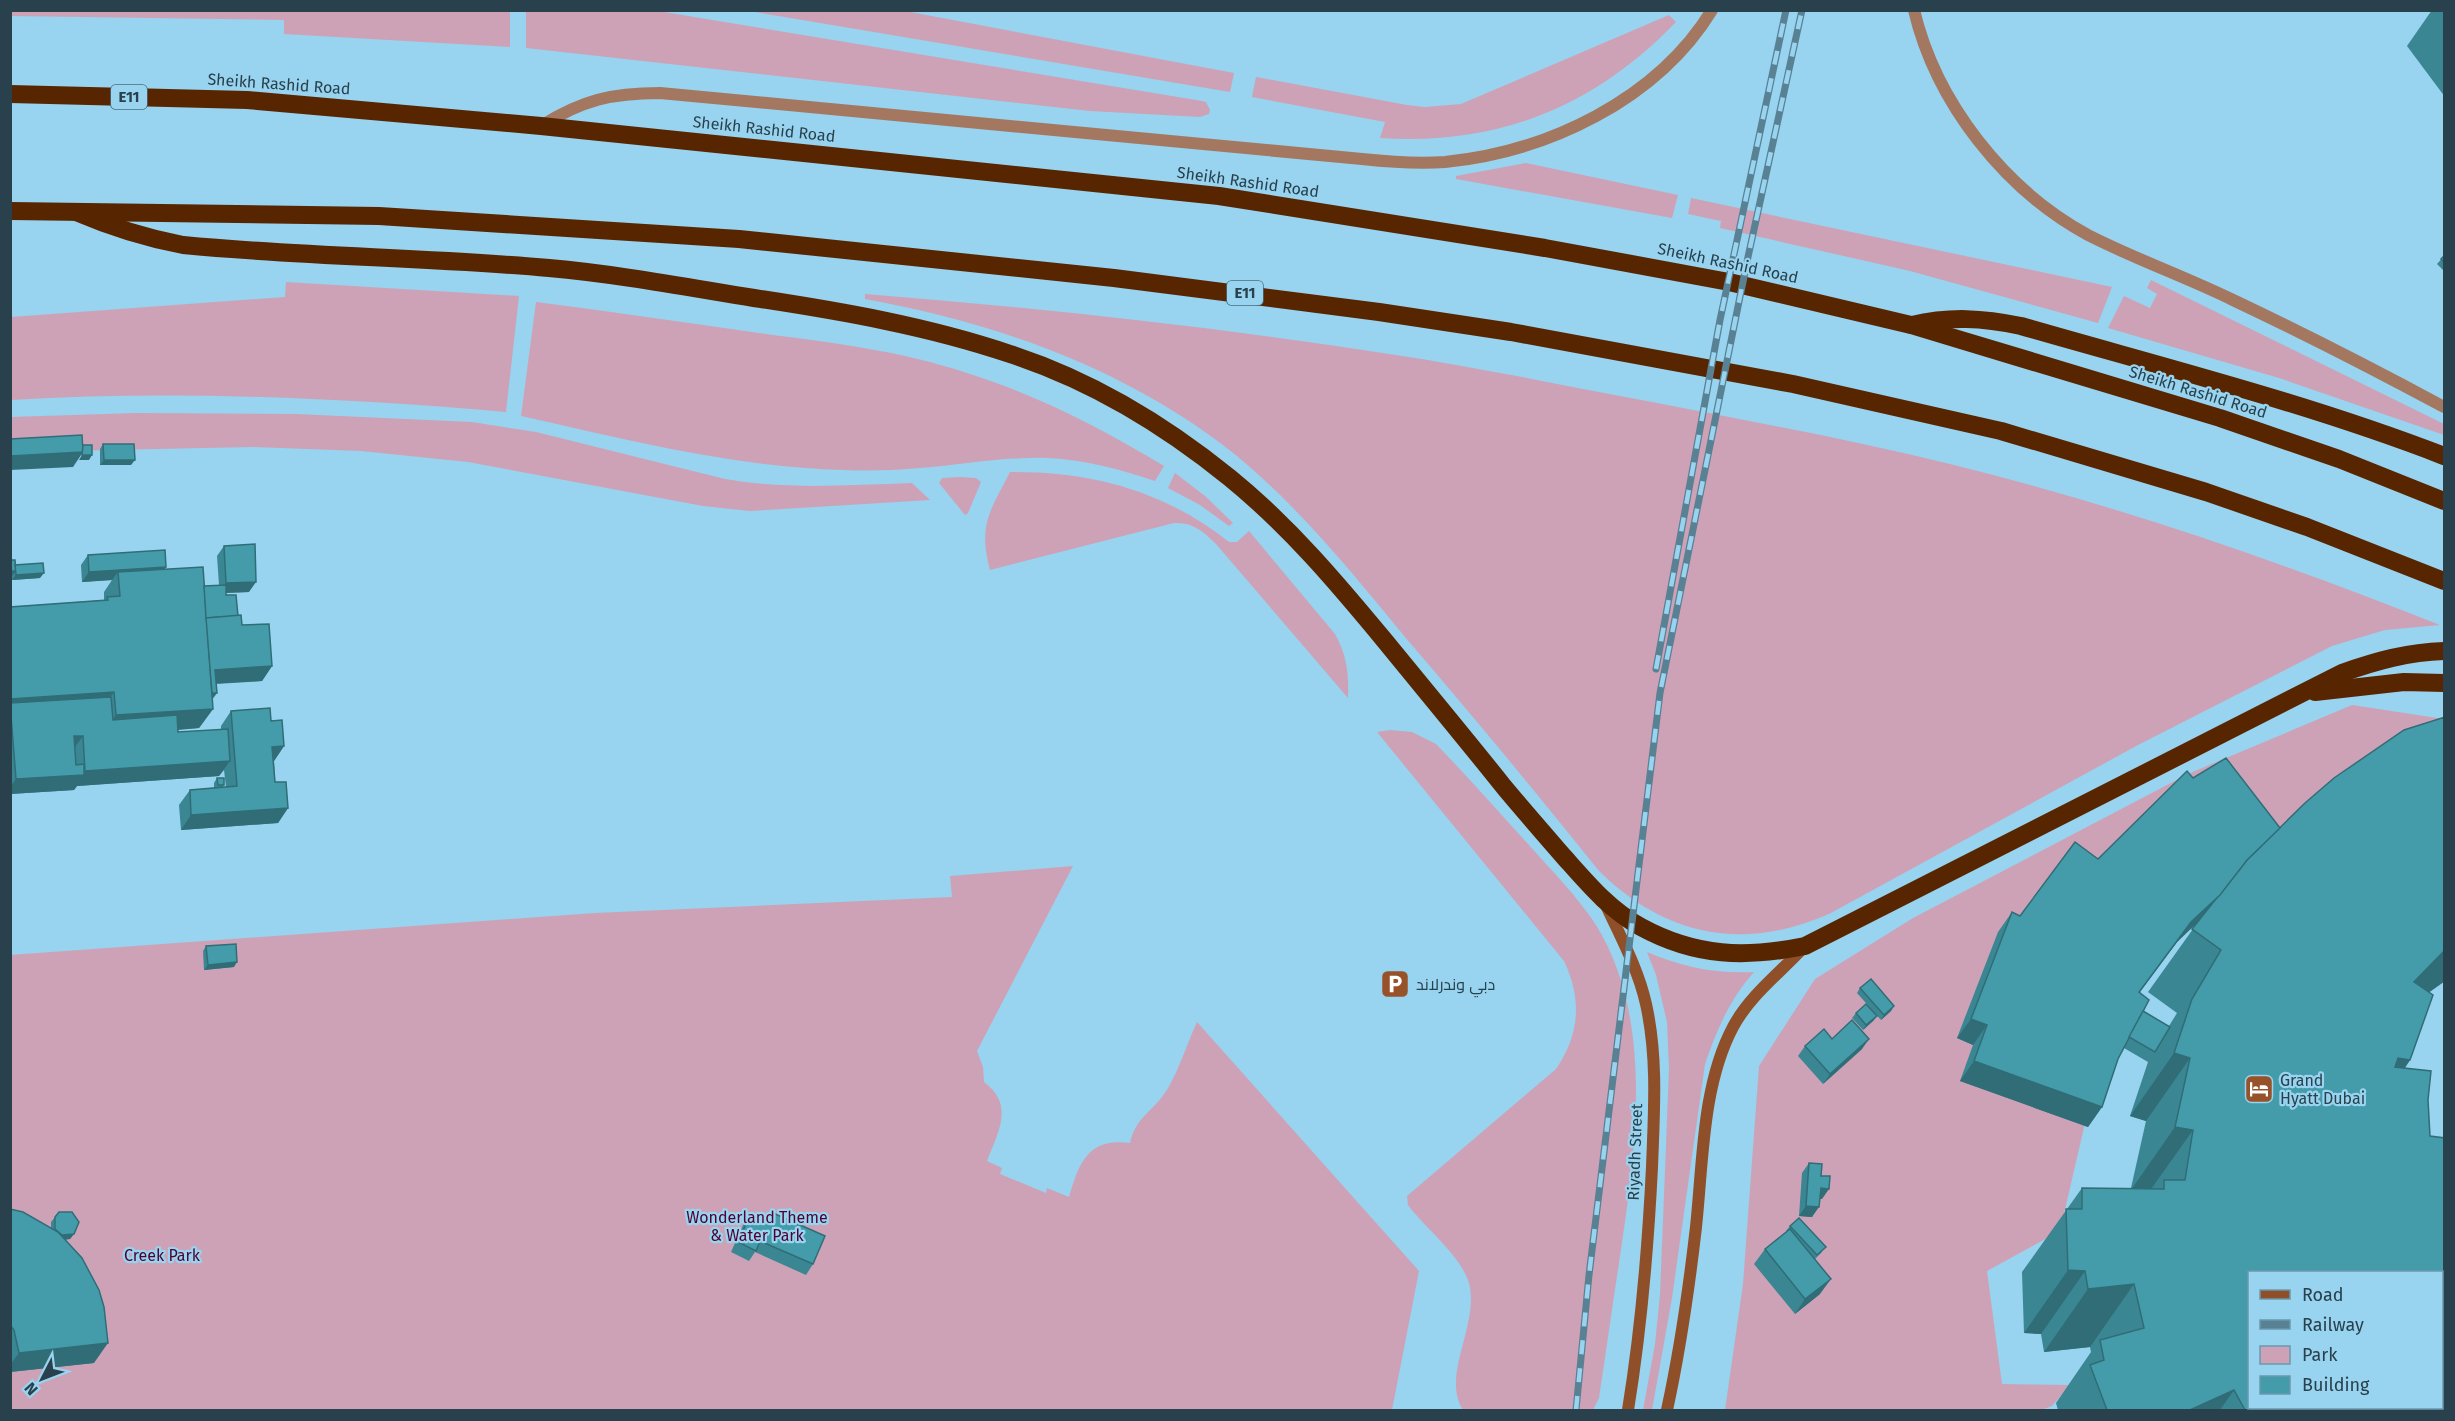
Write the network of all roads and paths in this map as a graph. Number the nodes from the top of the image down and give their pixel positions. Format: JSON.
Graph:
{"nodes":[{"id":1,"x":1712,"y":10,"type":"edge"},
{"id":2,"x":1914,"y":10,"type":"edge"},
{"id":3,"x":10,"y":94,"type":"edge"},
{"id":4,"x":541,"y":126,"type":"junction"},
{"id":5,"x":10,"y":211,"type":"edge"},
{"id":6,"x":76,"y":212,"type":"junction"},
{"id":7,"x":1911,"y":325,"type":"junction"},
{"id":8,"x":2445,"y":407,"type":"edge"},
{"id":9,"x":2445,"y":456,"type":"edge"},
{"id":10,"x":2445,"y":501,"type":"edge"},
{"id":11,"x":2445,"y":581,"type":"edge"},
{"id":12,"x":2445,"y":651,"type":"edge"},
{"id":13,"x":2445,"y":682,"type":"edge"},
{"id":14,"x":2304,"y":693,"type":"junction"},
{"id":15,"x":1604,"y":902,"type":"junction"},
{"id":16,"x":1805,"y":946,"type":"junction"},
{"id":17,"x":1628,"y":1410,"type":"edge"},
{"id":18,"x":1667,"y":1410,"type":"edge"}],
"edges":[{"from":1,"to":4,"type":"street"},
{"from":2,"to":8,"type":"street"},
{"from":3,"to":4,"type":"highway","name":"Sheikh Rashid Road","number":"E11"},
{"from":4,"to":7,"type":"highway","name":"Sheikh Rashid Road","number":"E11"},
{"from":5,"to":6,"type":"highway","number":"E11"},
{"from":6,"to":11,"type":"highway","number":"E11"},
{"from":6,"to":15,"type":"highway"},
{"from":7,"to":9,"type":"highway"},
{"from":7,"to":10,"type":"highway","name":"Sheikh Rashid Road","number":"E11"},
{"from":12,"to":14,"type":"highway"},
{"from":13,"to":14,"type":"highway"},
{"from":14,"to":16,"type":"highway"},
{"from":15,"to":16,"type":"highway"},
{"from":15,"to":17,"type":"main road","name":"Riyadh Street"},
{"from":16,"to":18,"type":"main road"}]}
